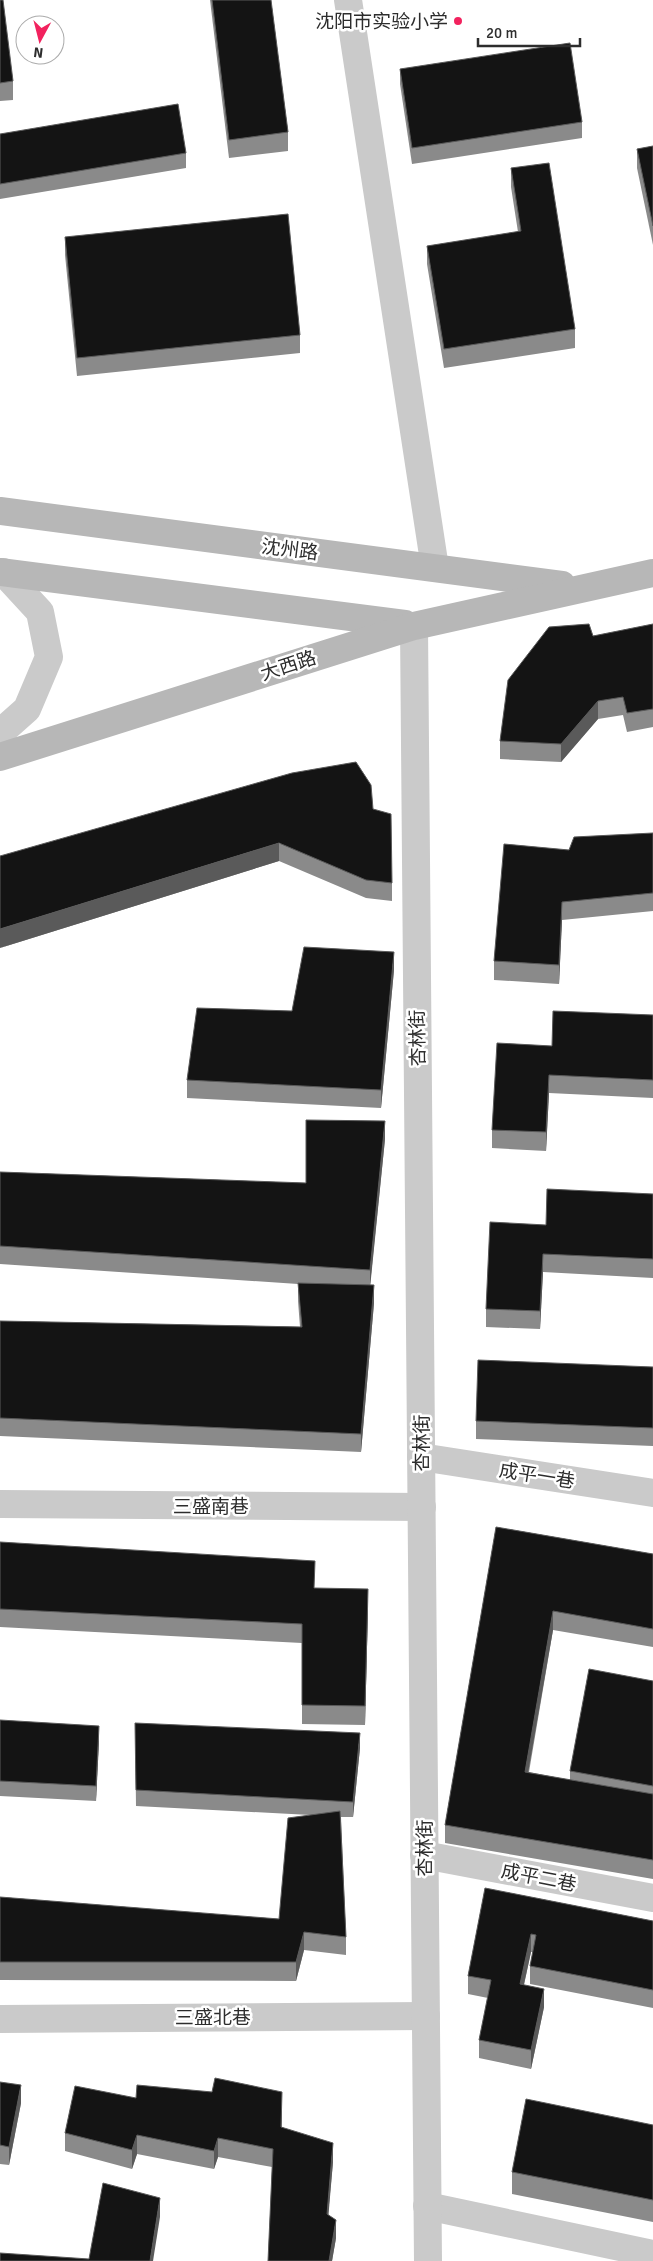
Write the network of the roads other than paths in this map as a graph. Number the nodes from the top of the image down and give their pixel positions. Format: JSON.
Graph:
{"nodes":[{"id":1,"x":348,"y":0,"type":"edge"},
{"id":2,"x":0,"y":511,"type":"edge"},
{"id":3,"x":435,"y":568,"type":"junction"},
{"id":4,"x":1,"y":572,"type":"edge"},
{"id":5,"x":653,"y":573,"type":"edge"},
{"id":6,"x":580,"y":588,"type":"junction"},
{"id":7,"x":414,"y":626,"type":"junction"},
{"id":8,"x":0,"y":733,"type":"edge"},
{"id":9,"x":0,"y":757,"type":"edge"},
{"id":10,"x":421,"y":1457,"type":"junction"},
{"id":11,"x":653,"y":1493,"type":"edge"},
{"id":12,"x":0,"y":1504,"type":"edge"},
{"id":13,"x":422,"y":1507,"type":"junction"},
{"id":14,"x":424,"y":1856,"type":"junction"},
{"id":15,"x":653,"y":1898,"type":"edge"},
{"id":16,"x":426,"y":2016,"type":"junction"},
{"id":17,"x":0,"y":2019,"type":"edge"},
{"id":18,"x":428,"y":2206,"type":"junction"},
{"id":19,"x":653,"y":2254,"type":"edge"},
{"id":20,"x":428,"y":2261,"type":"edge"}],
"edges":[{"from":1,"to":3,"type":"street"},
{"from":2,"to":3,"type":"main road","name":"沈州路"},
{"from":3,"to":6,"type":"main road","name":"沈州路"},
{"from":4,"to":7,"type":"main road"},
{"from":4,"to":8,"type":"street"},
{"from":5,"to":6,"type":"main road","name":"大西路"},
{"from":6,"to":7,"type":"main road","name":"大西路"},
{"from":7,"to":9,"type":"main road","name":"大西路"},
{"from":7,"to":10,"type":"street","name":"杏林街"},
{"from":10,"to":11,"type":"street","name":"成平一巷"},
{"from":10,"to":13,"type":"street","name":"杏林街"},
{"from":12,"to":13,"type":"street","name":"三盛南巷"},
{"from":13,"to":14,"type":"street","name":"杏林街"},
{"from":14,"to":15,"type":"street","name":"成平二巷"},
{"from":14,"to":16,"type":"street","name":"杏林街"},
{"from":16,"to":17,"type":"street","name":"三盛北巷"},
{"from":16,"to":18,"type":"street","name":"杏林街"},
{"from":18,"to":19,"type":"street"},
{"from":18,"to":20,"type":"street","name":"杏林街"}]}
